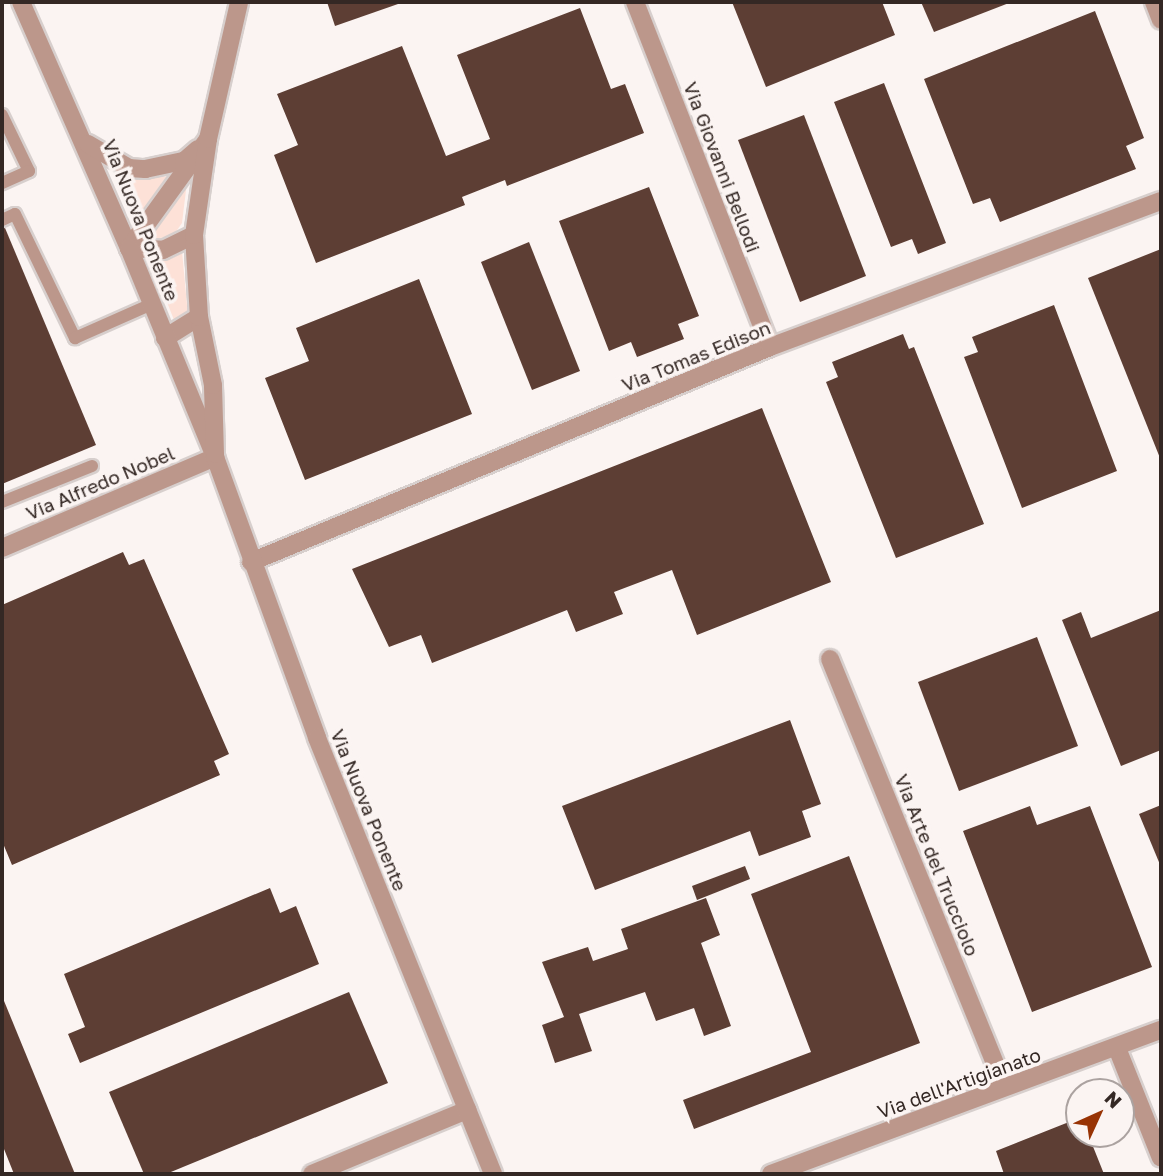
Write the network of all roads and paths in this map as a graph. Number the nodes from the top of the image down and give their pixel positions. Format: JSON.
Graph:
{"nodes":[{"id":1,"x":21,"y":2,"type":"edge"},
{"id":2,"x":239,"y":2,"type":"edge"},
{"id":3,"x":635,"y":2,"type":"edge"},
{"id":4,"x":1154,"y":2,"type":"edge"},
{"id":5,"x":1161,"y":20,"type":"edge"},
{"id":6,"x":2,"y":115,"type":"edge"},
{"id":7,"x":208,"y":139,"type":"junction"},
{"id":8,"x":87,"y":144,"type":"junction"},
{"id":9,"x":2,"y":183,"type":"edge"},
{"id":10,"x":1161,"y":201,"type":"edge"},
{"id":11,"x":2,"y":220,"type":"edge"},
{"id":12,"x":194,"y":235,"type":"junction"},
{"id":13,"x":129,"y":248,"type":"junction"},
{"id":14,"x":152,"y":304,"type":"junction"},
{"id":15,"x":199,"y":317,"type":"junction"},
{"id":16,"x":166,"y":338,"type":"junction"},
{"id":17,"x":770,"y":347,"type":"junction"},
{"id":18,"x":215,"y":457,"type":"junction"},
{"id":19,"x":92,"y":466,"type":"dead end"},
{"id":20,"x":2,"y":502,"type":"edge"},
{"id":21,"x":2,"y":548,"type":"edge"},
{"id":22,"x":251,"y":562,"type":"junction"},
{"id":23,"x":830,"y":659,"type":"dead end"},
{"id":24,"x":1161,"y":1030,"type":"edge"},
{"id":25,"x":1117,"y":1048,"type":"junction"},
{"id":26,"x":1005,"y":1087,"type":"junction"},
{"id":27,"x":467,"y":1110,"type":"junction"},
{"id":28,"x":1161,"y":1158,"type":"edge"},
{"id":29,"x":312,"y":1174,"type":"edge"},
{"id":30,"x":493,"y":1174,"type":"edge"},
{"id":31,"x":771,"y":1174,"type":"edge"}],
"edges":[{"from":1,"to":8,"type":"street","name":"Via Nuova Ponente"},
{"from":2,"to":7,"type":"street","name":"Via Nuova Ponente"},
{"from":3,"to":17,"type":"street","name":"Via Giovanni Bellodi"},
{"from":4,"to":5,"type":"street"},
{"from":6,"to":9,"type":"lane"},
{"from":7,"to":8,"type":"street"},
{"from":7,"to":12,"type":"street","name":"Via Nuova Ponente"},
{"from":7,"to":13,"type":"street"},
{"from":8,"to":13,"type":"street","name":"Via Nuova Ponente"},
{"from":10,"to":17,"type":"street","name":"Via Tomas Edison"},
{"from":11,"to":14,"type":"lane"},
{"from":12,"to":13,"type":"street"},
{"from":12,"to":15,"type":"street","name":"Via Nuova Ponente"},
{"from":13,"to":14,"type":"street","name":"Via Nuova Ponente"},
{"from":14,"to":16,"type":"street","name":"Via Nuova Ponente"},
{"from":15,"to":16,"type":"street"},
{"from":15,"to":18,"type":"street","name":"Via Nuova Ponente"},
{"from":16,"to":18,"type":"street","name":"Via Nuova Ponente"},
{"from":17,"to":22,"type":"street","name":"Via Tomas Edison"},
{"from":18,"to":21,"type":"street","name":"Via Alfredo Nobel"},
{"from":18,"to":22,"type":"street","name":"Via Nuova Ponente"},
{"from":19,"to":20,"type":"lane"},
{"from":22,"to":27,"type":"street","name":"Via Nuova Ponente"},
{"from":23,"to":26,"type":"street","name":"Via Arte del Trucciolo"},
{"from":24,"to":25,"type":"street","name":"Via dell'Artigianato"},
{"from":25,"to":26,"type":"street","name":"Via dell'Artigianato"},
{"from":25,"to":28,"type":"street"},
{"from":26,"to":31,"type":"street","name":"Via dell'Artigianato"},
{"from":27,"to":29,"type":"street"},
{"from":27,"to":30,"type":"street","name":"Via Nuova Ponente"}]}
